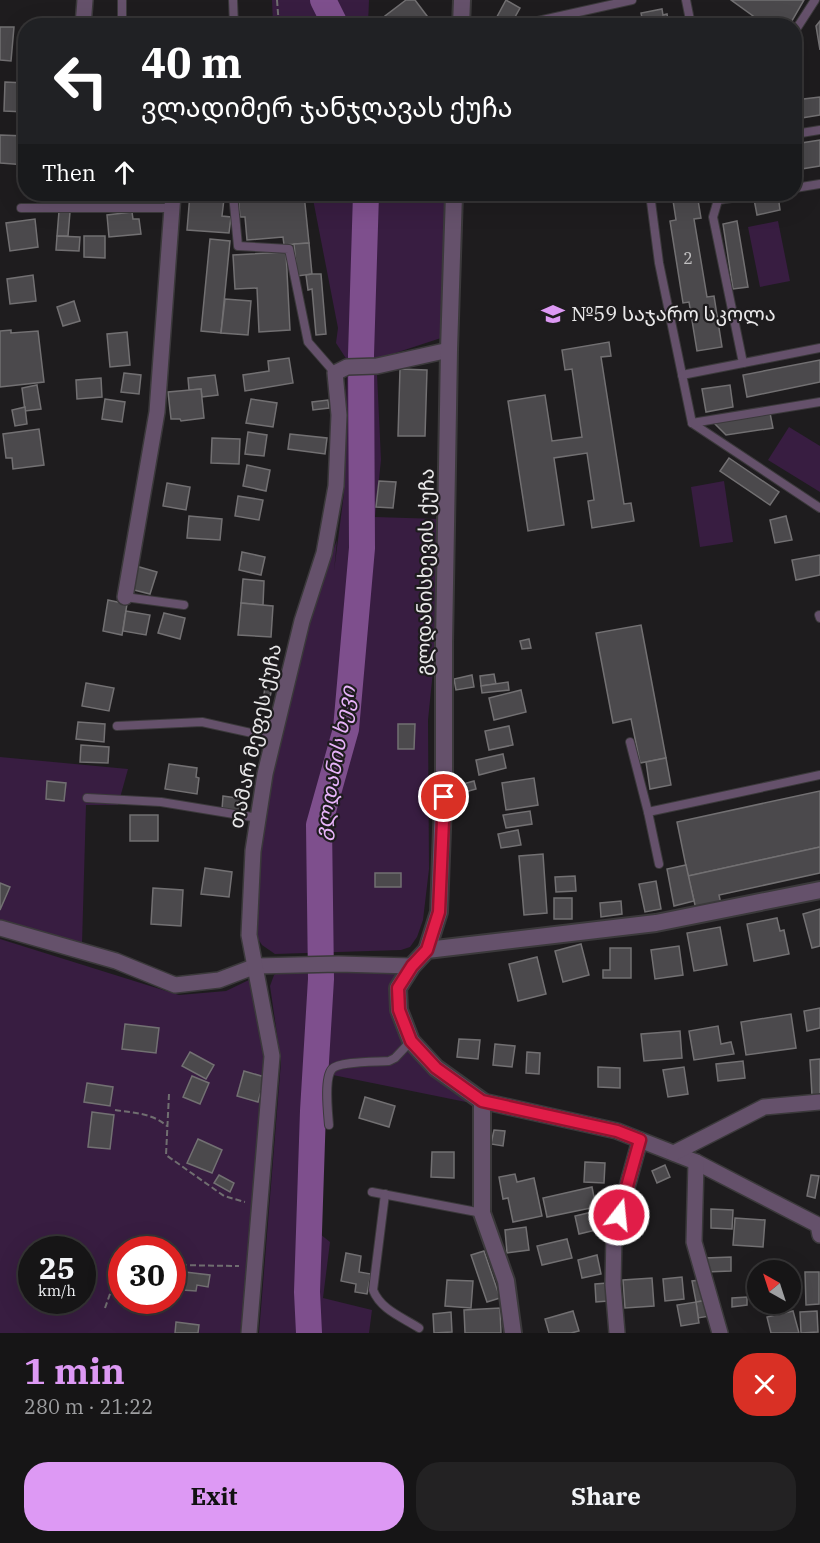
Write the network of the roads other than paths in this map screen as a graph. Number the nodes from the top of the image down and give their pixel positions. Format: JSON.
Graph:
{"nodes":[{"id":1,"x":85,"y":0,"type":"edge"},
{"id":2,"x":123,"y":0,"type":"edge"},
{"id":3,"x":232,"y":0,"type":"edge"},
{"id":4,"x":462,"y":0,"type":"edge"},
{"id":5,"x":632,"y":0,"type":"edge"},
{"id":6,"x":686,"y":0,"type":"edge"},
{"id":7,"x":815,"y":0,"type":"edge"},
{"id":8,"x":84,"y":18,"type":"edge"},
{"id":9,"x":122,"y":18,"type":"edge"},
{"id":10,"x":233,"y":18,"type":"edge"},
{"id":11,"x":461,"y":18,"type":"edge"},
{"id":12,"x":551,"y":18,"type":"edge"},
{"id":13,"x":688,"y":18,"type":"edge"},
{"id":14,"x":802,"y":20,"type":"edge"},
{"id":15,"x":820,"y":130,"type":"edge"},
{"id":16,"x":802,"y":133,"type":"edge"},
{"id":17,"x":820,"y":184,"type":"edge"},
{"id":18,"x":802,"y":187,"type":"edge"},
{"id":19,"x":173,"y":201,"type":"edge"},
{"id":20,"x":234,"y":201,"type":"edge"},
{"id":21,"x":454,"y":201,"type":"edge"},
{"id":22,"x":651,"y":201,"type":"edge"},
{"id":23,"x":718,"y":201,"type":"edge"},
{"id":24,"x":21,"y":208,"type":"dead end"},
{"id":25,"x":820,"y":348,"type":"edge"},
{"id":26,"x":449,"y":350,"type":"junction"},
{"id":27,"x":743,"y":363,"type":"junction"},
{"id":28,"x":341,"y":370,"type":"junction"},
{"id":29,"x":682,"y":375,"type":"junction"},
{"id":30,"x":820,"y":402,"type":"edge"},
{"id":31,"x":692,"y":423,"type":"junction"},
{"id":32,"x":820,"y":508,"type":"edge"},
{"id":33,"x":125,"y":597,"type":"joint"},
{"id":34,"x":184,"y":605,"type":"dead end"},
{"id":35,"x":117,"y":726,"type":"dead end"},
{"id":36,"x":274,"y":738,"type":"junction"},
{"id":37,"x":630,"y":742,"type":"dead end"},
{"id":38,"x":820,"y":775,"type":"edge"},
{"id":39,"x":87,"y":798,"type":"dead end"},
{"id":40,"x":648,"y":812,"type":"junction"},
{"id":41,"x":258,"y":818,"type":"junction"},
{"id":42,"x":659,"y":864,"type":"dead end"},
{"id":43,"x":820,"y":890,"type":"edge"},
{"id":44,"x":0,"y":928,"type":"edge"},
{"id":45,"x":427,"y":950,"type":"junction"},
{"id":46,"x":256,"y":966,"type":"junction"},
{"id":47,"x":412,"y":966,"type":"junction"},
{"id":48,"x":411,"y":1041,"type":"junction"},
{"id":49,"x":482,"y":1101,"type":"junction"},
{"id":50,"x":820,"y":1102,"type":"edge"},
{"id":51,"x":328,"y":1125,"type":"dead end"},
{"id":52,"x":640,"y":1140,"type":"junction"},
{"id":53,"x":674,"y":1153,"type":"junction"},
{"id":54,"x":696,"y":1162,"type":"junction"},
{"id":55,"x":372,"y":1192,"type":"dead end"},
{"id":56,"x":385,"y":1194,"type":"junction"},
{"id":57,"x":482,"y":1213,"type":"junction"},
{"id":58,"x":820,"y":1235,"type":"edge"},
{"id":59,"x":420,"y":1328,"type":"dead end"},
{"id":60,"x":249,"y":1333,"type":"edge"},
{"id":61,"x":513,"y":1333,"type":"edge"},
{"id":62,"x":617,"y":1333,"type":"edge"},
{"id":63,"x":720,"y":1333,"type":"edge"}],
"edges":[{"from":1,"to":8,"type":"street"},
{"from":2,"to":9,"type":"lane"},
{"from":3,"to":10,"type":"lane"},
{"from":4,"to":11,"type":"street"},
{"from":5,"to":12,"type":"lane"},
{"from":6,"to":13,"type":"lane"},
{"from":7,"to":14,"type":"lane"},
{"from":15,"to":16,"type":"lane"},
{"from":17,"to":18,"type":"lane"},
{"from":19,"to":24,"type":"lane"},
{"from":19,"to":33,"type":"street"},
{"from":20,"to":28,"type":"lane"},
{"from":21,"to":26,"type":"street","name":"გლდანისხევის ქუჩა"},
{"from":22,"to":29,"type":"lane"},
{"from":23,"to":27,"type":"lane"},
{"from":25,"to":27,"type":"lane"},
{"from":26,"to":28,"type":"street"},
{"from":26,"to":45,"type":"street","name":"გლდანისხევის ქუჩა"},
{"from":27,"to":29,"type":"lane"},
{"from":28,"to":36,"type":"street","name":"თამარ მეფეს ქუჩა"},
{"from":29,"to":31,"type":"lane"},
{"from":30,"to":31,"type":"lane"},
{"from":31,"to":32,"type":"lane"},
{"from":33,"to":34,"type":"lane"},
{"from":35,"to":36,"type":"lane"},
{"from":36,"to":41,"type":"street","name":"თამარ მეფეს ქუჩა"},
{"from":37,"to":40,"type":"lane"},
{"from":38,"to":40,"type":"lane"},
{"from":39,"to":41,"type":"lane"},
{"from":40,"to":42,"type":"lane"},
{"from":41,"to":46,"type":"street","name":"თამარ მეფეს ქუჩა"},
{"from":43,"to":45,"type":"street"},
{"from":44,"to":46,"type":"street"},
{"from":45,"to":47,"type":"street"},
{"from":46,"to":47,"type":"street"},
{"from":46,"to":60,"type":"street","name":"თამარ მეფეს ქუჩა"},
{"from":47,"to":48,"type":"street"},
{"from":48,"to":49,"type":"street"},
{"from":48,"to":51,"type":"lane"},
{"from":49,"to":52,"type":"street"},
{"from":49,"to":57,"type":"street"},
{"from":50,"to":53,"type":"street"},
{"from":52,"to":53,"type":"street"},
{"from":52,"to":62,"type":"street"},
{"from":53,"to":54,"type":"street"},
{"from":54,"to":58,"type":"street"},
{"from":54,"to":63,"type":"street"},
{"from":55,"to":56,"type":"lane"},
{"from":56,"to":57,"type":"lane"},
{"from":56,"to":59,"type":"lane"},
{"from":57,"to":61,"type":"street"}]}
